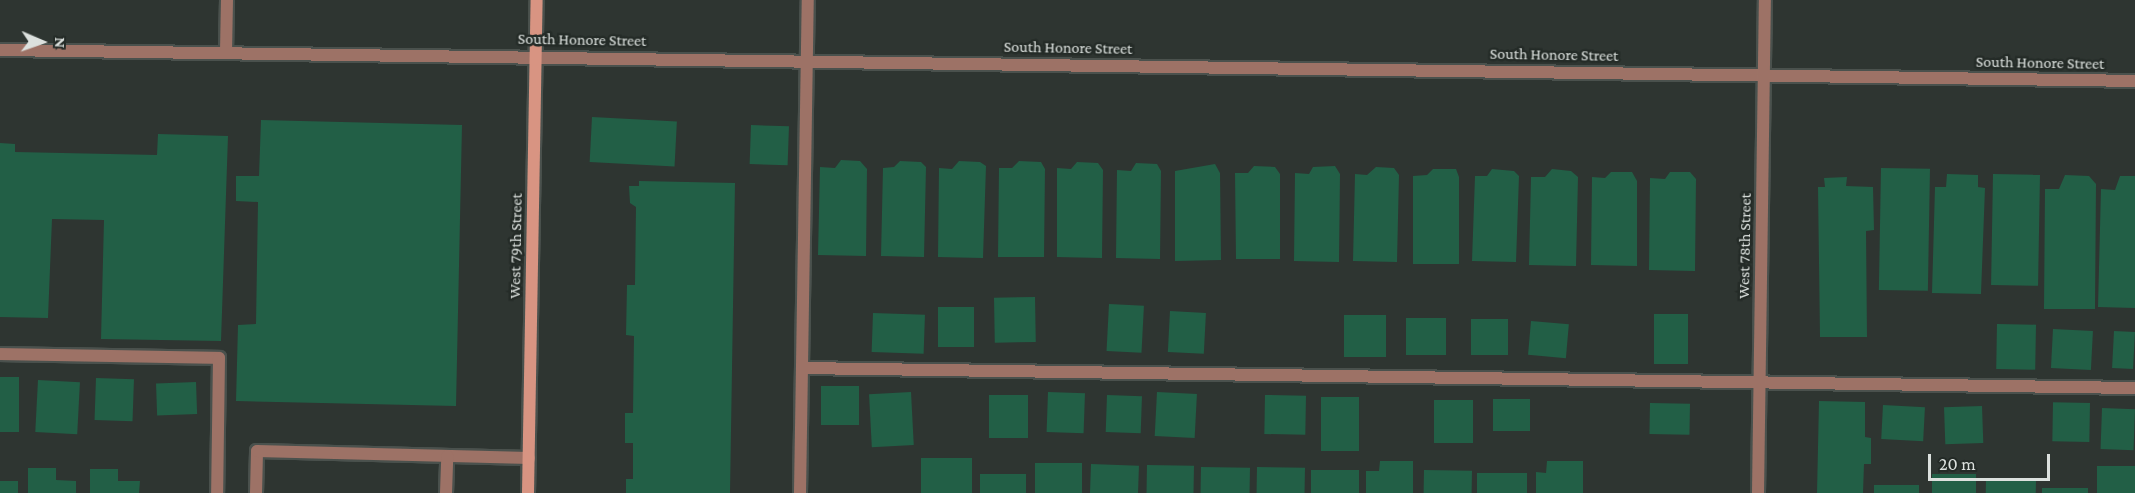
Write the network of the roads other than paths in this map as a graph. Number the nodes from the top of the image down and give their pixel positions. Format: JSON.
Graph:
{"nodes":[{"id":1,"x":227,"y":0,"type":"edge"},
{"id":2,"x":537,"y":0,"type":"edge"},
{"id":3,"x":808,"y":0,"type":"edge"},
{"id":4,"x":1766,"y":0,"type":"edge"},
{"id":5,"x":0,"y":50,"type":"edge"},
{"id":6,"x":226,"y":52,"type":"junction"},
{"id":7,"x":536,"y":56,"type":"junction"},
{"id":8,"x":808,"y":60,"type":"junction"},
{"id":9,"x":1764,"y":75,"type":"junction"},
{"id":10,"x":2135,"y":81,"type":"edge"},
{"id":11,"x":0,"y":354,"type":"edge"},
{"id":12,"x":802,"y":368,"type":"junction"},
{"id":13,"x":1759,"y":382,"type":"junction"},
{"id":14,"x":2135,"y":388,"type":"edge"},
{"id":15,"x":447,"y":456,"type":"junction"},
{"id":16,"x":529,"y":458,"type":"junction"},
{"id":17,"x":217,"y":493,"type":"edge"},
{"id":18,"x":256,"y":493,"type":"edge"},
{"id":19,"x":446,"y":493,"type":"edge"},
{"id":20,"x":528,"y":493,"type":"edge"},
{"id":21,"x":800,"y":493,"type":"edge"},
{"id":22,"x":1758,"y":493,"type":"edge"}],
"edges":[{"from":1,"to":6,"type":"street"},
{"from":2,"to":7,"type":"main road","name":"West 79th Street"},
{"from":3,"to":8,"type":"street"},
{"from":4,"to":9,"type":"street","name":"West 78th Street"},
{"from":5,"to":6,"type":"street","name":"South Honore Street"},
{"from":6,"to":7,"type":"street","name":"South Honore Street"},
{"from":7,"to":8,"type":"street","name":"South Honore Street"},
{"from":7,"to":16,"type":"main road","name":"West 79th Street"},
{"from":8,"to":9,"type":"street","name":"South Honore Street"},
{"from":8,"to":12,"type":"street"},
{"from":9,"to":10,"type":"street","name":"South Honore Street"},
{"from":9,"to":13,"type":"street","name":"West 78th Street"},
{"from":11,"to":17,"type":"street"},
{"from":12,"to":13,"type":"street"},
{"from":12,"to":21,"type":"street"},
{"from":13,"to":14,"type":"street"},
{"from":13,"to":22,"type":"street","name":"West 78th Street"},
{"from":15,"to":16,"type":"street"},
{"from":15,"to":18,"type":"street"},
{"from":15,"to":19,"type":"street"},
{"from":16,"to":20,"type":"main road","name":"West 79th Street"}]}
